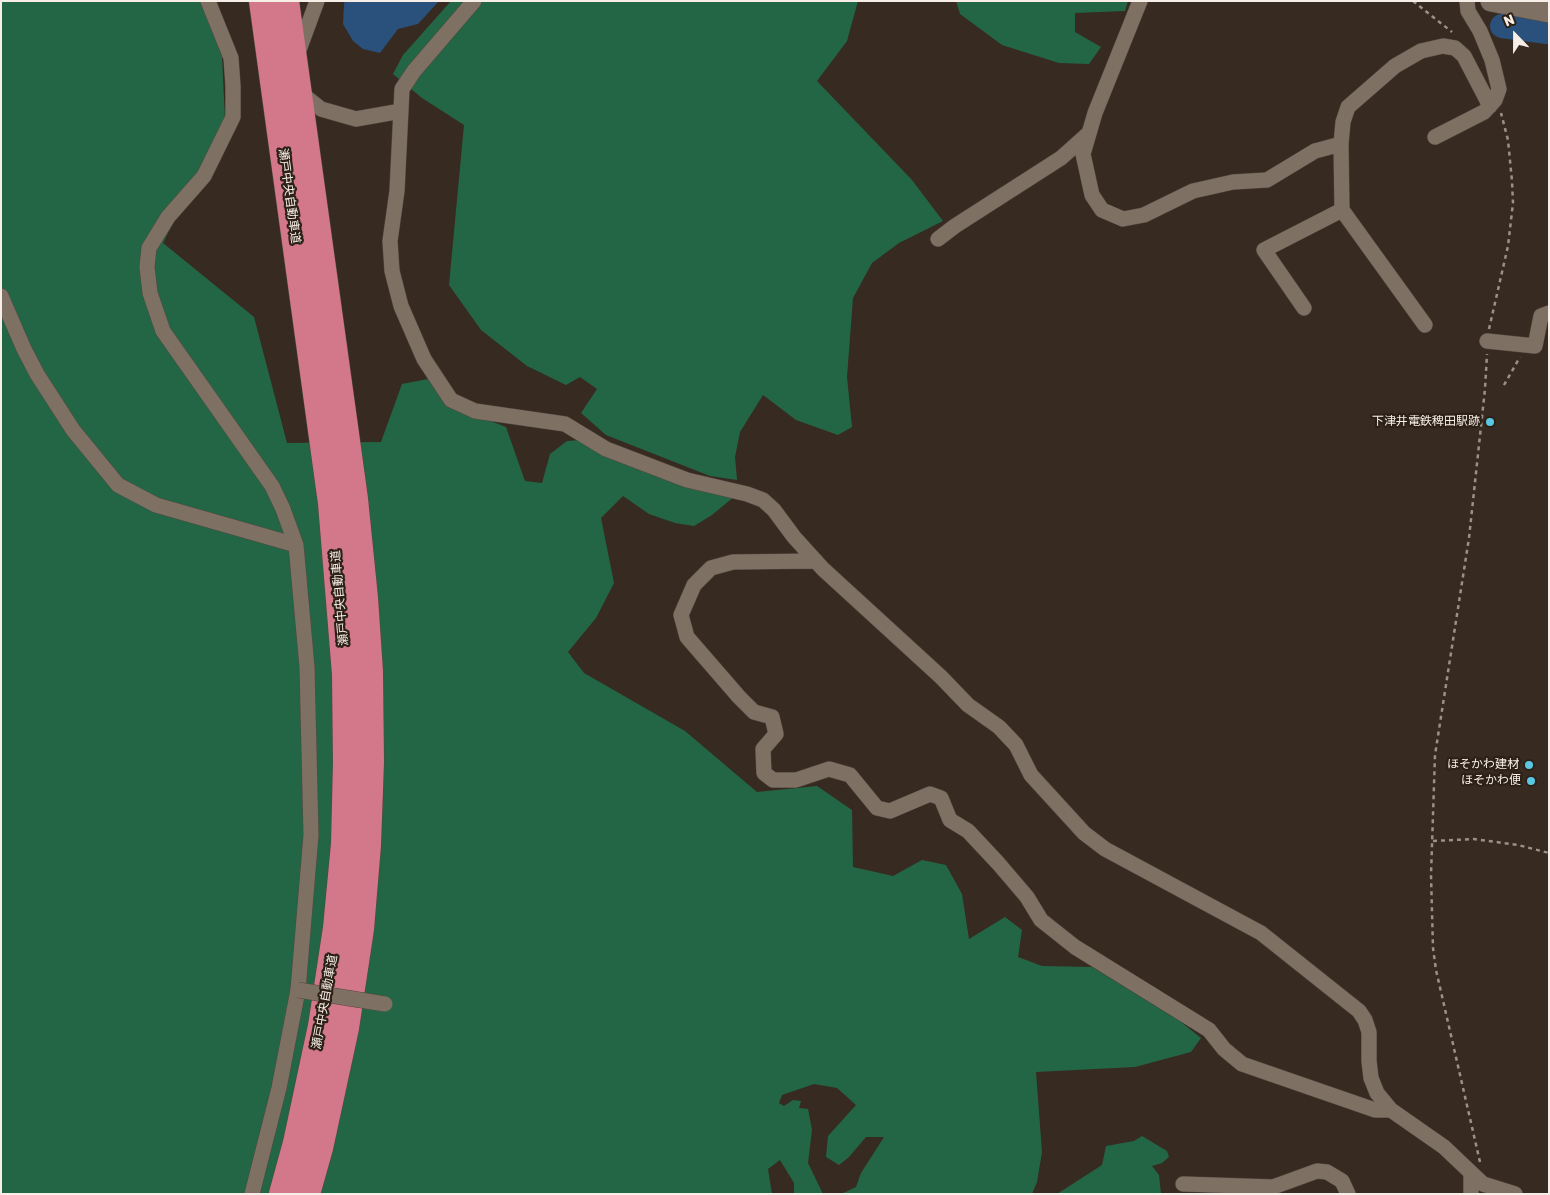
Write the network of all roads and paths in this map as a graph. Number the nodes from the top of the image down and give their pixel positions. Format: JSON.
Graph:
{"nodes":[{"id":1,"x":208,"y":1,"type":"edge"},
{"id":2,"x":262,"y":1,"type":"edge"},
{"id":3,"x":285,"y":1,"type":"edge"},
{"id":4,"x":317,"y":1,"type":"edge"},
{"id":5,"x":474,"y":1,"type":"edge"},
{"id":6,"x":1140,"y":1,"type":"edge"},
{"id":7,"x":1413,"y":1,"type":"edge"},
{"id":8,"x":1467,"y":1,"type":"edge"},
{"id":9,"x":1491,"y":1,"type":"edge"},
{"id":10,"x":1549,"y":12,"type":"edge"},
{"id":11,"x":1455,"y":35,"type":"dead end"},
{"id":12,"x":1493,"y":103,"type":"junction"},
{"id":13,"x":401,"y":111,"type":"junction"},
{"id":14,"x":1089,"y":133,"type":"junction"},
{"id":15,"x":1435,"y":137,"type":"dead end"},
{"id":16,"x":1341,"y":144,"type":"junction"},
{"id":17,"x":1342,"y":210,"type":"junction"},
{"id":18,"x":938,"y":239,"type":"dead end"},
{"id":19,"x":1,"y":296,"type":"edge"},
{"id":20,"x":1304,"y":308,"type":"dead end"},
{"id":21,"x":1549,"y":313,"type":"edge"},
{"id":22,"x":1425,"y":325,"type":"dead end"},
{"id":23,"x":1488,"y":341,"type":"junction"},
{"id":24,"x":1527,"y":345,"type":"junction"},
{"id":25,"x":1504,"y":385,"type":"dead end"},
{"id":26,"x":343,"y":501,"type":"junction"},
{"id":27,"x":296,"y":545,"type":"junction"},
{"id":28,"x":816,"y":561,"type":"junction"},
{"id":29,"x":1433,"y":841,"type":"junction"},
{"id":30,"x":1549,"y":853,"type":"edge"},
{"id":31,"x":298,"y":990,"type":"junction"},
{"id":32,"x":385,"y":1004,"type":"dead end"},
{"id":33,"x":1391,"y":1110,"type":"junction"},
{"id":34,"x":1471,"y":1174,"type":"junction"},
{"id":35,"x":1183,"y":1184,"type":"dead end"},
{"id":36,"x":1483,"y":1184,"type":"junction"},
{"id":37,"x":252,"y":1194,"type":"edge"},
{"id":38,"x":283,"y":1194,"type":"edge"},
{"id":39,"x":306,"y":1194,"type":"edge"},
{"id":40,"x":1348,"y":1194,"type":"edge"},
{"id":41,"x":1471,"y":1194,"type":"edge"},
{"id":42,"x":1515,"y":1194,"type":"edge"}],
"edges":[{"from":1,"to":27,"type":"street"},
{"from":2,"to":26,"type":"highway","name":"瀬戸中央自動車道"},
{"from":3,"to":26,"type":"highway","name":"瀬戸中央自動車道"},
{"from":4,"to":13,"type":"street"},
{"from":5,"to":13,"type":"street"},
{"from":6,"to":14,"type":"street"},
{"from":7,"to":11,"type":"path"},
{"from":8,"to":12,"type":"street"},
{"from":9,"to":10,"type":"main road"},
{"from":12,"to":15,"type":"street"},
{"from":12,"to":16,"type":"street"},
{"from":12,"to":23,"type":"path"},
{"from":13,"to":28,"type":"street"},
{"from":14,"to":16,"type":"street"},
{"from":14,"to":18,"type":"street"},
{"from":16,"to":17,"type":"street"},
{"from":17,"to":20,"type":"street"},
{"from":17,"to":22,"type":"street"},
{"from":19,"to":27,"type":"street"},
{"from":21,"to":24,"type":"street"},
{"from":23,"to":24,"type":"street"},
{"from":23,"to":29,"type":"path"},
{"from":24,"to":25,"type":"path"},
{"from":26,"to":38,"type":"highway","name":"瀬戸中央自動車道"},
{"from":26,"to":39,"type":"highway","name":"瀬戸中央自動車道"},
{"from":27,"to":31,"type":"street"},
{"from":28,"to":33,"type":"street"},
{"from":28,"to":33,"type":"street"},
{"from":29,"to":30,"type":"path"},
{"from":29,"to":36,"type":"path"},
{"from":31,"to":32,"type":"street","bridge":true},
{"from":31,"to":37,"type":"street"},
{"from":33,"to":34,"type":"street"},
{"from":34,"to":36,"type":"street"},
{"from":34,"to":41,"type":"street"},
{"from":35,"to":40,"type":"street"},
{"from":36,"to":42,"type":"street"}]}
